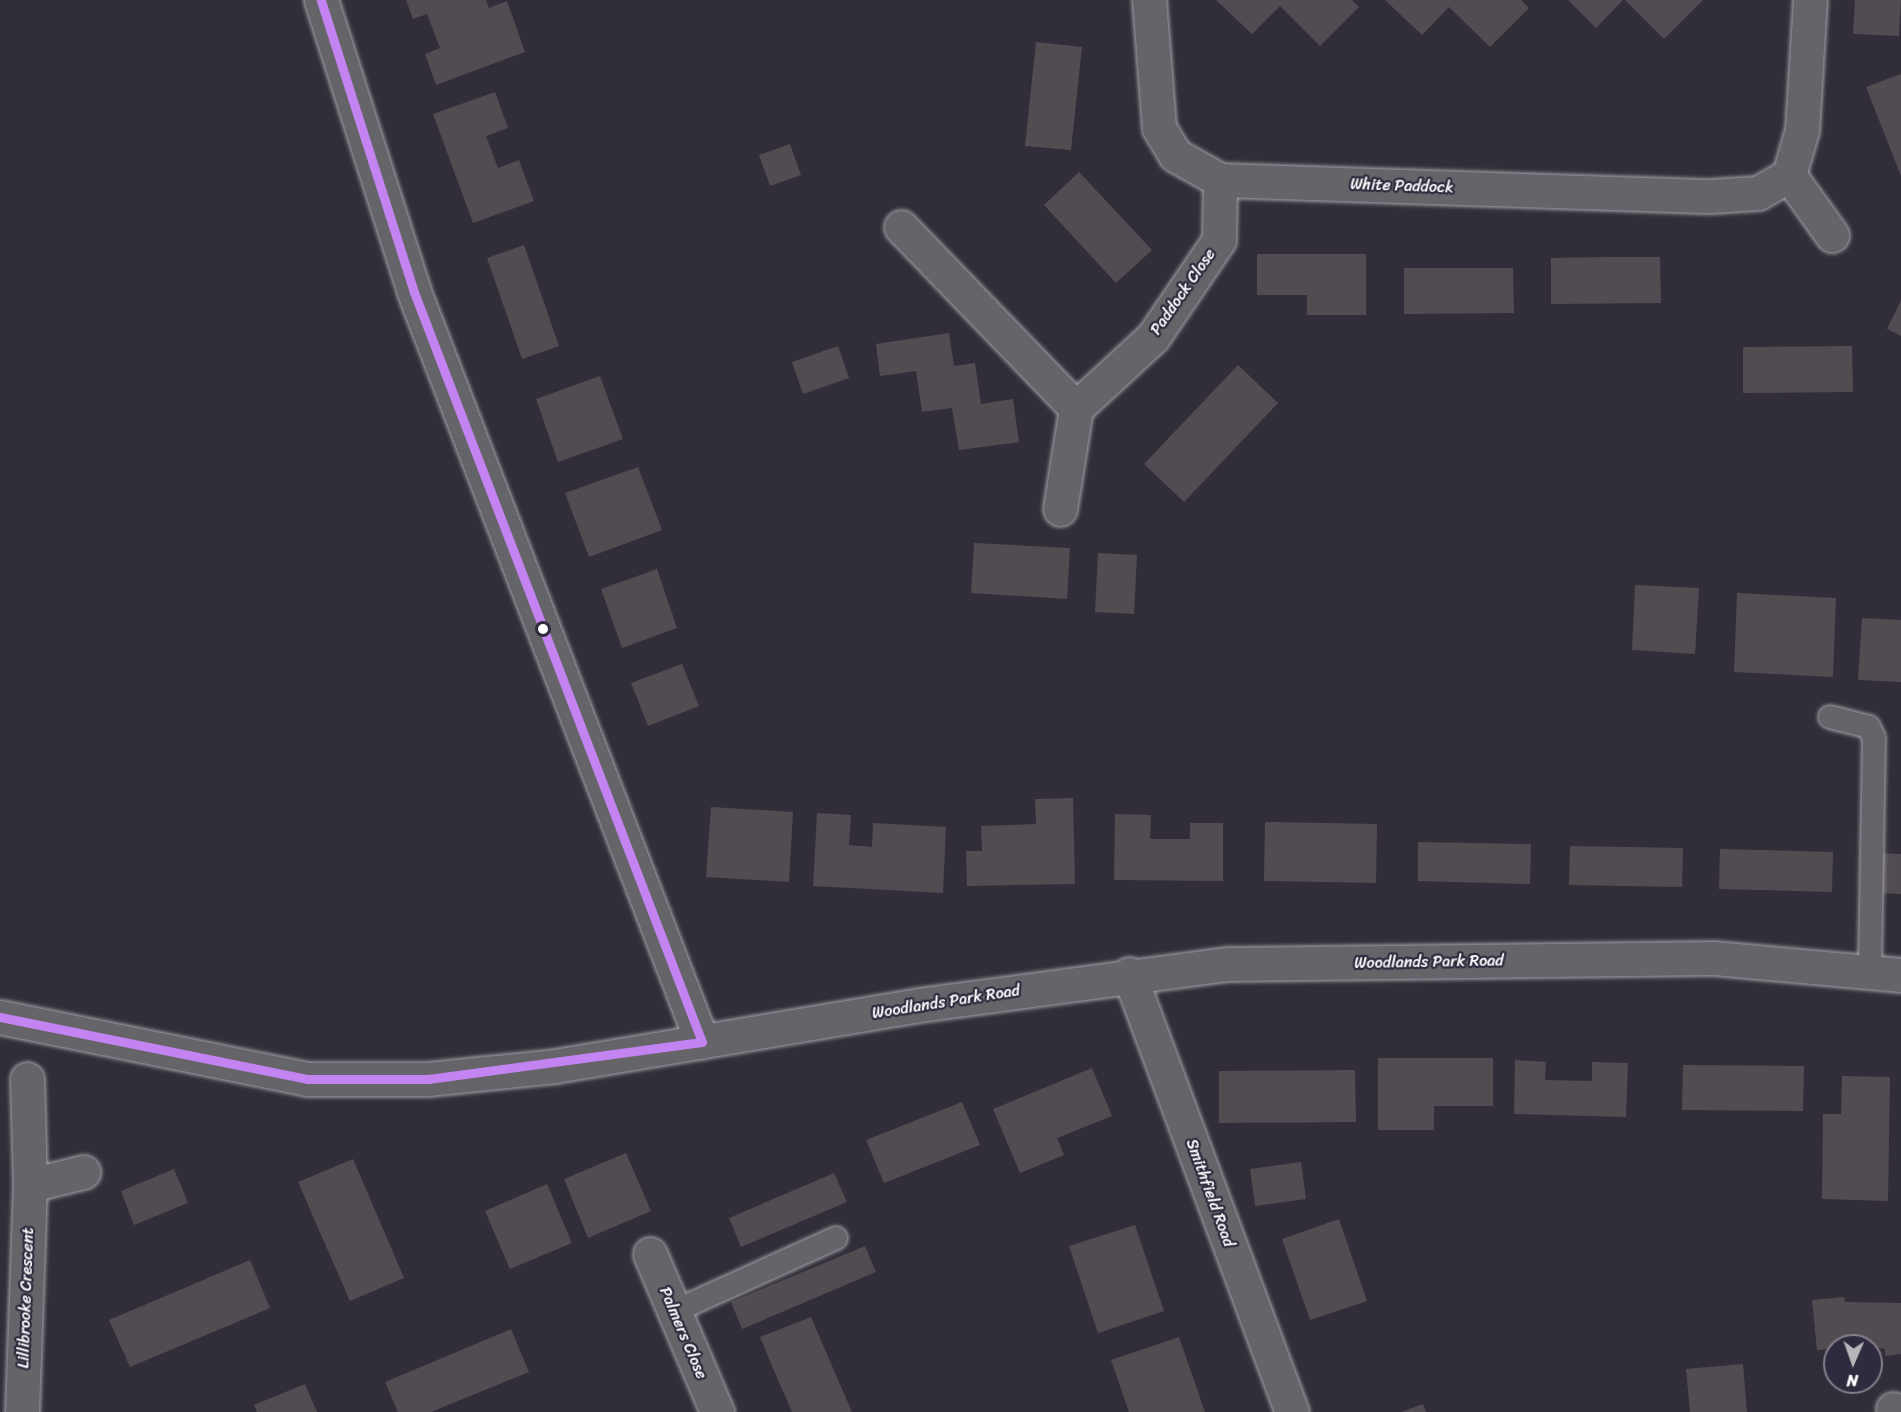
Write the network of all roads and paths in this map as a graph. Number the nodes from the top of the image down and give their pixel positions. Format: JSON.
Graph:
{"nodes":[{"id":1,"x":321,"y":0,"type":"edge"},
{"id":2,"x":1149,"y":0,"type":"edge"},
{"id":3,"x":1810,"y":0,"type":"edge"},
{"id":4,"x":1790,"y":175,"type":"junction"},
{"id":5,"x":1221,"y":180,"type":"junction"},
{"id":6,"x":901,"y":227,"type":"dead end"},
{"id":7,"x":1832,"y":235,"type":"dead end"},
{"id":8,"x":1076,"y":408,"type":"junction"},
{"id":9,"x":1060,"y":509,"type":"dead end"},
{"id":10,"x":1830,"y":717,"type":"dead end"},
{"id":11,"x":1885,"y":973,"type":"edge"},
{"id":12,"x":1129,"y":974,"type":"junction"},
{"id":13,"x":0,"y":1017,"type":"edge"},
{"id":14,"x":702,"y":1042,"type":"junction"},
{"id":15,"x":27,"y":1079,"type":"dead end"},
{"id":16,"x":83,"y":1172,"type":"dead end"},
{"id":17,"x":30,"y":1185,"type":"junction"},
{"id":18,"x":836,"y":1238,"type":"dead end"},
{"id":19,"x":651,"y":1254,"type":"dead end"},
{"id":20,"x":673,"y":1312,"type":"junction"},
{"id":21,"x":22,"y":1412,"type":"edge"},
{"id":22,"x":717,"y":1412,"type":"edge"},
{"id":23,"x":1292,"y":1412,"type":"edge"}],
"edges":[{"from":1,"to":14,"type":"street"},
{"from":2,"to":5,"type":"street","name":"White Paddock"},
{"from":3,"to":4,"type":"street"},
{"from":4,"to":5,"type":"street","name":"White Paddock"},
{"from":4,"to":7,"type":"street"},
{"from":5,"to":8,"type":"street","name":"Paddock Close"},
{"from":6,"to":8,"type":"street"},
{"from":8,"to":9,"type":"street"},
{"from":10,"to":11,"type":"lane"},
{"from":11,"to":12,"type":"street","name":"Woodlands Park Road"},
{"from":12,"to":14,"type":"street","name":"Woodlands Park Road"},
{"from":12,"to":23,"type":"street","name":"Smithfield Road"},
{"from":13,"to":14,"type":"street","name":"Woodlands Park Road"},
{"from":15,"to":17,"type":"street","name":"Lillibrooke Crescent"},
{"from":16,"to":17,"type":"street"},
{"from":17,"to":21,"type":"street","name":"Lillibrooke Crescent"},
{"from":18,"to":20,"type":"lane"},
{"from":19,"to":20,"type":"street","name":"Palmers Close"},
{"from":20,"to":22,"type":"street","name":"Palmers Close"}]}
